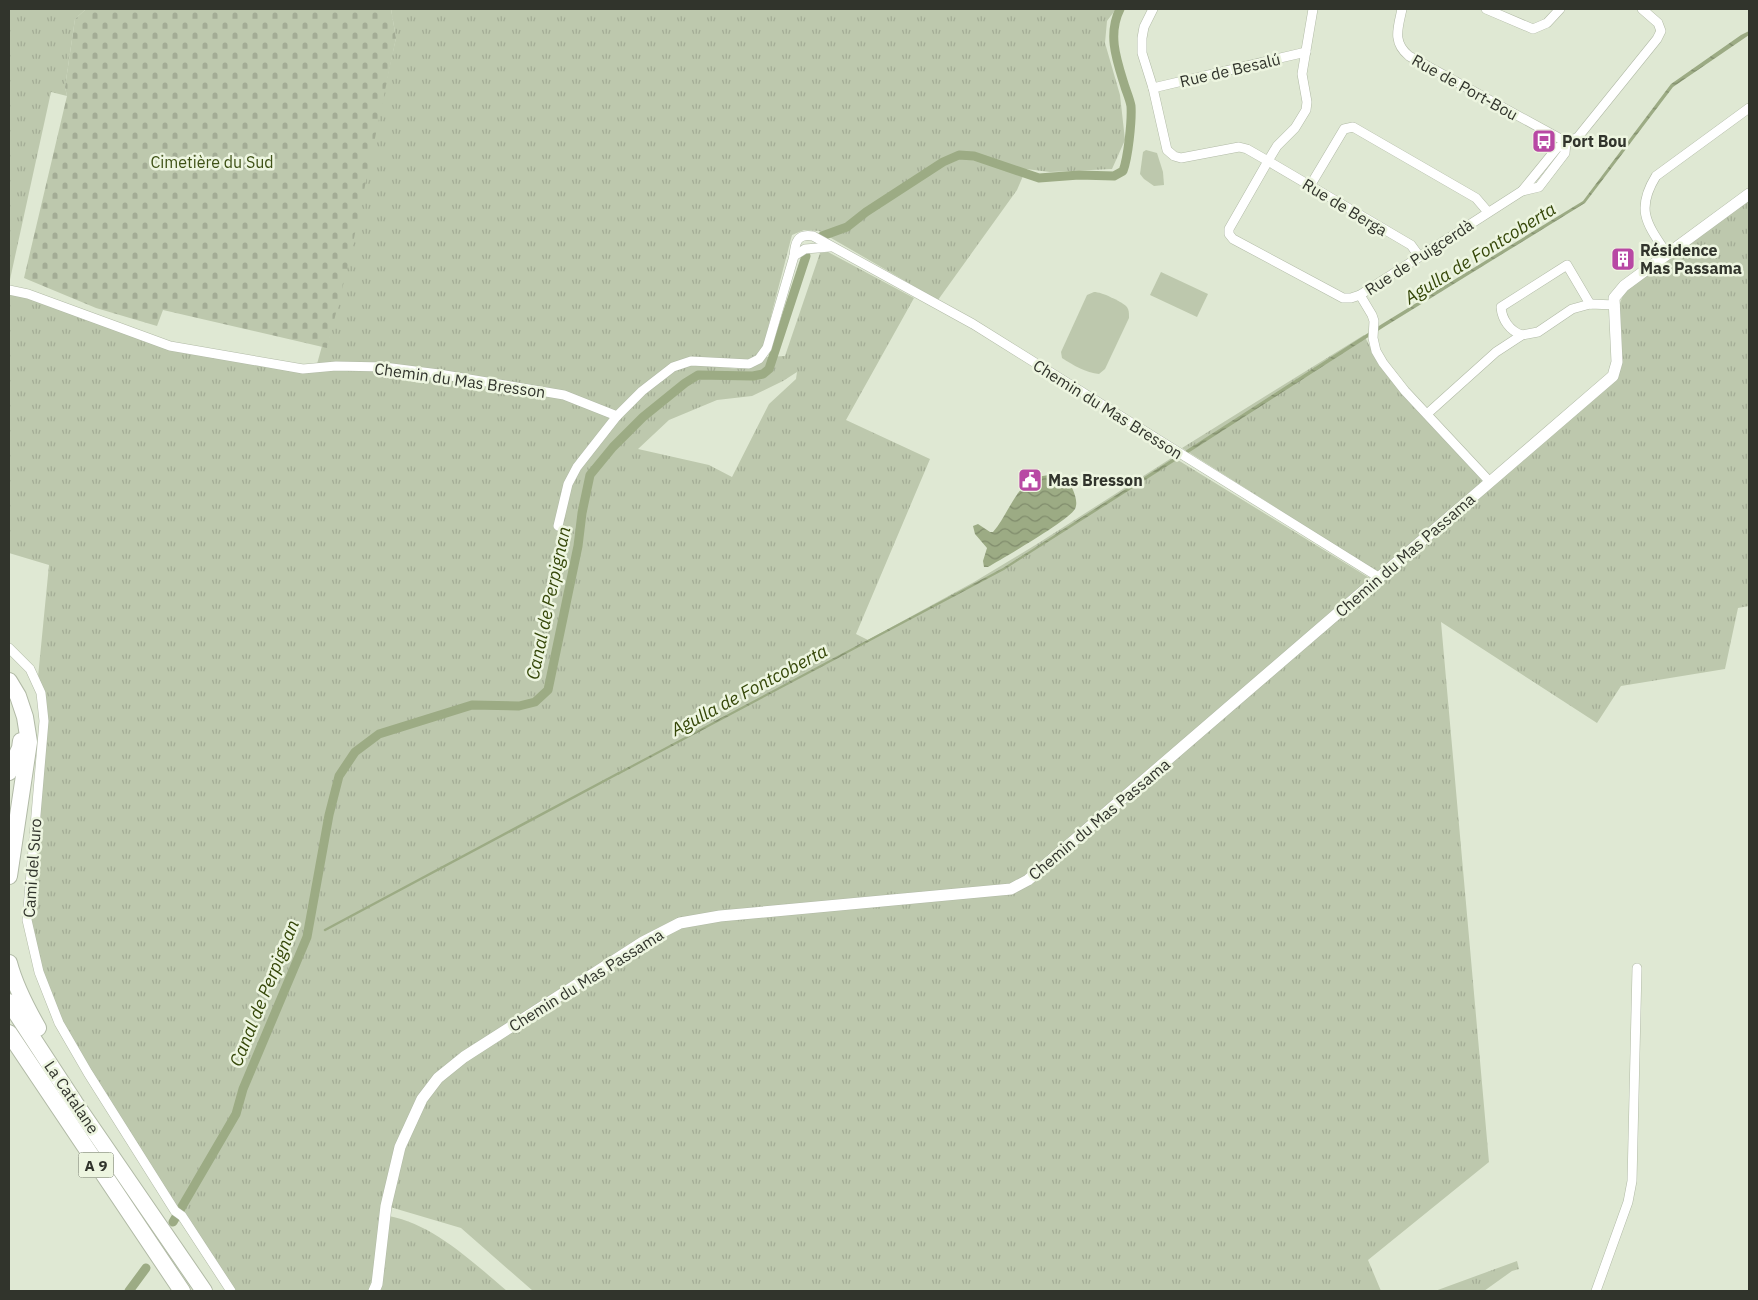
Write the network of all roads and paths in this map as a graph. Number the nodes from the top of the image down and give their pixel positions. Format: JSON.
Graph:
{"nodes":[{"id":1,"x":1153,"y":9,"type":"edge"},
{"id":2,"x":1314,"y":9,"type":"edge"},
{"id":3,"x":1402,"y":9,"type":"edge"},
{"id":4,"x":1486,"y":9,"type":"edge"},
{"id":5,"x":1560,"y":9,"type":"edge"},
{"id":6,"x":1642,"y":9,"type":"edge"},
{"id":7,"x":1306,"y":52,"type":"junction"},
{"id":8,"x":1153,"y":88,"type":"junction"},
{"id":9,"x":1749,"y":108,"type":"edge"},
{"id":10,"x":1566,"y":142,"type":"junction"},
{"id":11,"x":1268,"y":161,"type":"junction"},
{"id":12,"x":1310,"y":186,"type":"junction"},
{"id":13,"x":1749,"y":194,"type":"edge"},
{"id":14,"x":1488,"y":212,"type":"junction"},
{"id":15,"x":833,"y":247,"type":"junction"},
{"id":16,"x":1667,"y":254,"type":"junction"},
{"id":17,"x":794,"y":256,"type":"junction"},
{"id":18,"x":1419,"y":256,"type":"junction"},
{"id":19,"x":9,"y":290,"type":"edge"},
{"id":20,"x":1360,"y":295,"type":"junction"},
{"id":21,"x":1590,"y":304,"type":"junction"},
{"id":22,"x":1614,"y":305,"type":"junction"},
{"id":23,"x":1522,"y":335,"type":"junction"},
{"id":24,"x":1427,"y":414,"type":"junction"},
{"id":25,"x":617,"y":416,"type":"junction"},
{"id":26,"x":1490,"y":482,"type":"junction"},
{"id":27,"x":558,"y":526,"type":"dead end"},
{"id":28,"x":1380,"y":578,"type":"junction"},
{"id":29,"x":9,"y":648,"type":"edge"},
{"id":30,"x":9,"y":681,"type":"edge"},
{"id":31,"x":25,"y":717,"type":"junction"},
{"id":32,"x":9,"y":772,"type":"edge"},
{"id":33,"x":9,"y":876,"type":"edge"},
{"id":34,"x":9,"y":963,"type":"edge"},
{"id":35,"x":1637,"y":968,"type":"dead end"},
{"id":36,"x":9,"y":1002,"type":"edge"},
{"id":37,"x":10,"y":1036,"type":"edge"},
{"id":38,"x":75,"y":1103,"type":"junction"},
{"id":39,"x":182,"y":1291,"type":"edge"},
{"id":40,"x":204,"y":1291,"type":"edge"},
{"id":41,"x":231,"y":1291,"type":"edge"},
{"id":42,"x":374,"y":1291,"type":"edge"},
{"id":43,"x":1596,"y":1291,"type":"edge"}],
"edges":[{"from":1,"to":8,"type":"street","name":"Rue de Berga"},
{"from":2,"to":7,"type":"street"},
{"from":3,"to":10,"type":"street","name":"Rue de Port-Bou"},
{"from":4,"to":5,"type":"street"},
{"from":6,"to":10,"type":"street"},
{"from":7,"to":8,"type":"street","name":"Rue de Besalú"},
{"from":7,"to":11,"type":"street"},
{"from":8,"to":11,"type":"street","name":"Rue de Berga"},
{"from":9,"to":16,"type":"street"},
{"from":10,"to":14,"type":"street","name":"Rue de Puigcerdà"},
{"from":11,"to":12,"type":"street","name":"Rue de Berga"},
{"from":11,"to":20,"type":"street","name":"Rue de Puigcerdà"},
{"from":12,"to":14,"type":"street"},
{"from":12,"to":18,"type":"street","name":"Rue de Berga"},
{"from":13,"to":16,"type":"street"},
{"from":14,"to":18,"type":"street","name":"Rue de Puigcerdà"},
{"from":15,"to":17,"type":"street"},
{"from":15,"to":17,"type":"street","name":"Chemin du Mas Bresson"},
{"from":15,"to":28,"type":"street","name":"Chemin du Mas Bresson"},
{"from":16,"to":22,"type":"street"},
{"from":17,"to":25,"type":"street","name":"Chemin du Mas Bresson"},
{"from":18,"to":20,"type":"street","name":"Rue de Puigcerdà"},
{"from":19,"to":25,"type":"street","name":"Chemin du Mas Bresson"},
{"from":20,"to":24,"type":"street"},
{"from":21,"to":22,"type":"street"},
{"from":21,"to":23,"type":"street"},
{"from":21,"to":23,"type":"street"},
{"from":22,"to":26,"type":"street","name":"Chemin du Mas Passama"},
{"from":23,"to":24,"type":"street"},
{"from":24,"to":26,"type":"street"},
{"from":25,"to":27,"type":"street"},
{"from":26,"to":28,"type":"street","name":"Chemin du Mas Passama"},
{"from":28,"to":42,"type":"street","name":"Chemin du Mas Passama"},
{"from":29,"to":41,"type":"street","name":"Cami del Suro"},
{"from":30,"to":31,"type":"highway"},
{"from":31,"to":32,"type":"highway"},
{"from":31,"to":33,"type":"highway"},
{"from":34,"to":38,"type":"highway"},
{"from":35,"to":43,"type":"street"},
{"from":36,"to":38,"type":"highway","name":"La Catalane","number":"A 9"},
{"from":37,"to":39,"type":"highway","name":"La Catalane","number":"A 9"},
{"from":38,"to":40,"type":"highway","name":"La Catalane","number":"A 9"}]}
